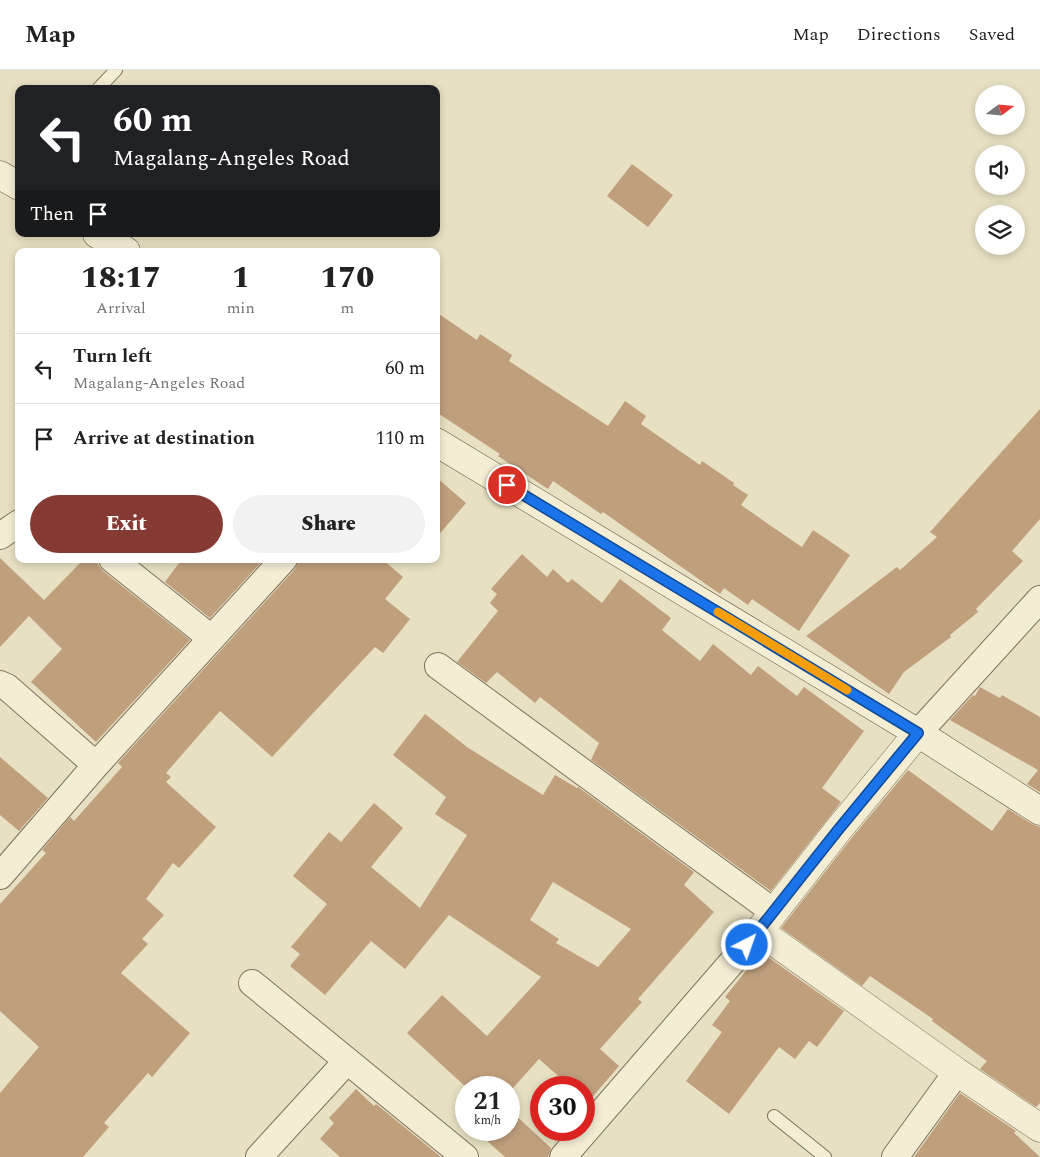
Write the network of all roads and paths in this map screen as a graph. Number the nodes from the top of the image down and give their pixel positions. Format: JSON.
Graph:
{"nodes":[{"id":1,"x":116,"y":70,"type":"edge"},
{"id":2,"x":102,"y":85,"type":"edge"},
{"id":3,"x":0,"y":175,"type":"edge"},
{"id":4,"x":15,"y":184,"type":"edge"},
{"id":5,"x":103,"y":237,"type":"edge"},
{"id":6,"x":121,"y":248,"type":"edge"},
{"id":7,"x":440,"y":444,"type":"edge"},
{"id":8,"x":15,"y":526,"type":"edge"},
{"id":9,"x":0,"y":536,"type":"edge"},
{"id":10,"x":117,"y":563,"type":"edge"},
{"id":11,"x":280,"y":563,"type":"edge"},
{"id":12,"x":1040,"y":599,"type":"edge"},
{"id":13,"x":211,"y":638,"type":"junction"},
{"id":14,"x":438,"y":666,"type":"dead end"},
{"id":15,"x":0,"y":684,"type":"edge"},
{"id":16,"x":918,"y":733,"type":"junction"},
{"id":17,"x":96,"y":764,"type":"junction"},
{"id":18,"x":1040,"y":810,"type":"edge"},
{"id":19,"x":0,"y":876,"type":"edge"},
{"id":20,"x":767,"y":922,"type":"junction"},
{"id":21,"x":252,"y":984,"type":"dead end"},
{"id":22,"x":347,"y":1061,"type":"junction"},
{"id":23,"x":957,"y":1072,"type":"junction"},
{"id":24,"x":774,"y":1116,"type":"dead end"},
{"id":25,"x":1040,"y":1128,"type":"edge"},
{"id":26,"x":259,"y":1157,"type":"edge"},
{"id":27,"x":465,"y":1157,"type":"edge"},
{"id":28,"x":563,"y":1157,"type":"edge"},
{"id":29,"x":825,"y":1157,"type":"edge"},
{"id":30,"x":895,"y":1157,"type":"edge"}],
"edges":[{"from":1,"to":2,"type":"lane"},
{"from":3,"to":4,"type":"main road"},
{"from":5,"to":6,"type":"main road"},
{"from":7,"to":16,"type":"main road"},
{"from":8,"to":9,"type":"street"},
{"from":10,"to":13,"type":"street"},
{"from":11,"to":13,"type":"street"},
{"from":12,"to":16,"type":"street"},
{"from":13,"to":17,"type":"street"},
{"from":14,"to":20,"type":"street"},
{"from":15,"to":17,"type":"street"},
{"from":16,"to":18,"type":"main road"},
{"from":16,"to":20,"type":"main road"},
{"from":17,"to":19,"type":"street"},
{"from":20,"to":23,"type":"main road"},
{"from":20,"to":28,"type":"street"},
{"from":21,"to":22,"type":"street"},
{"from":22,"to":26,"type":"street"},
{"from":22,"to":27,"type":"street"},
{"from":23,"to":25,"type":"main road"},
{"from":23,"to":30,"type":"street"},
{"from":24,"to":29,"type":"lane"}]}
